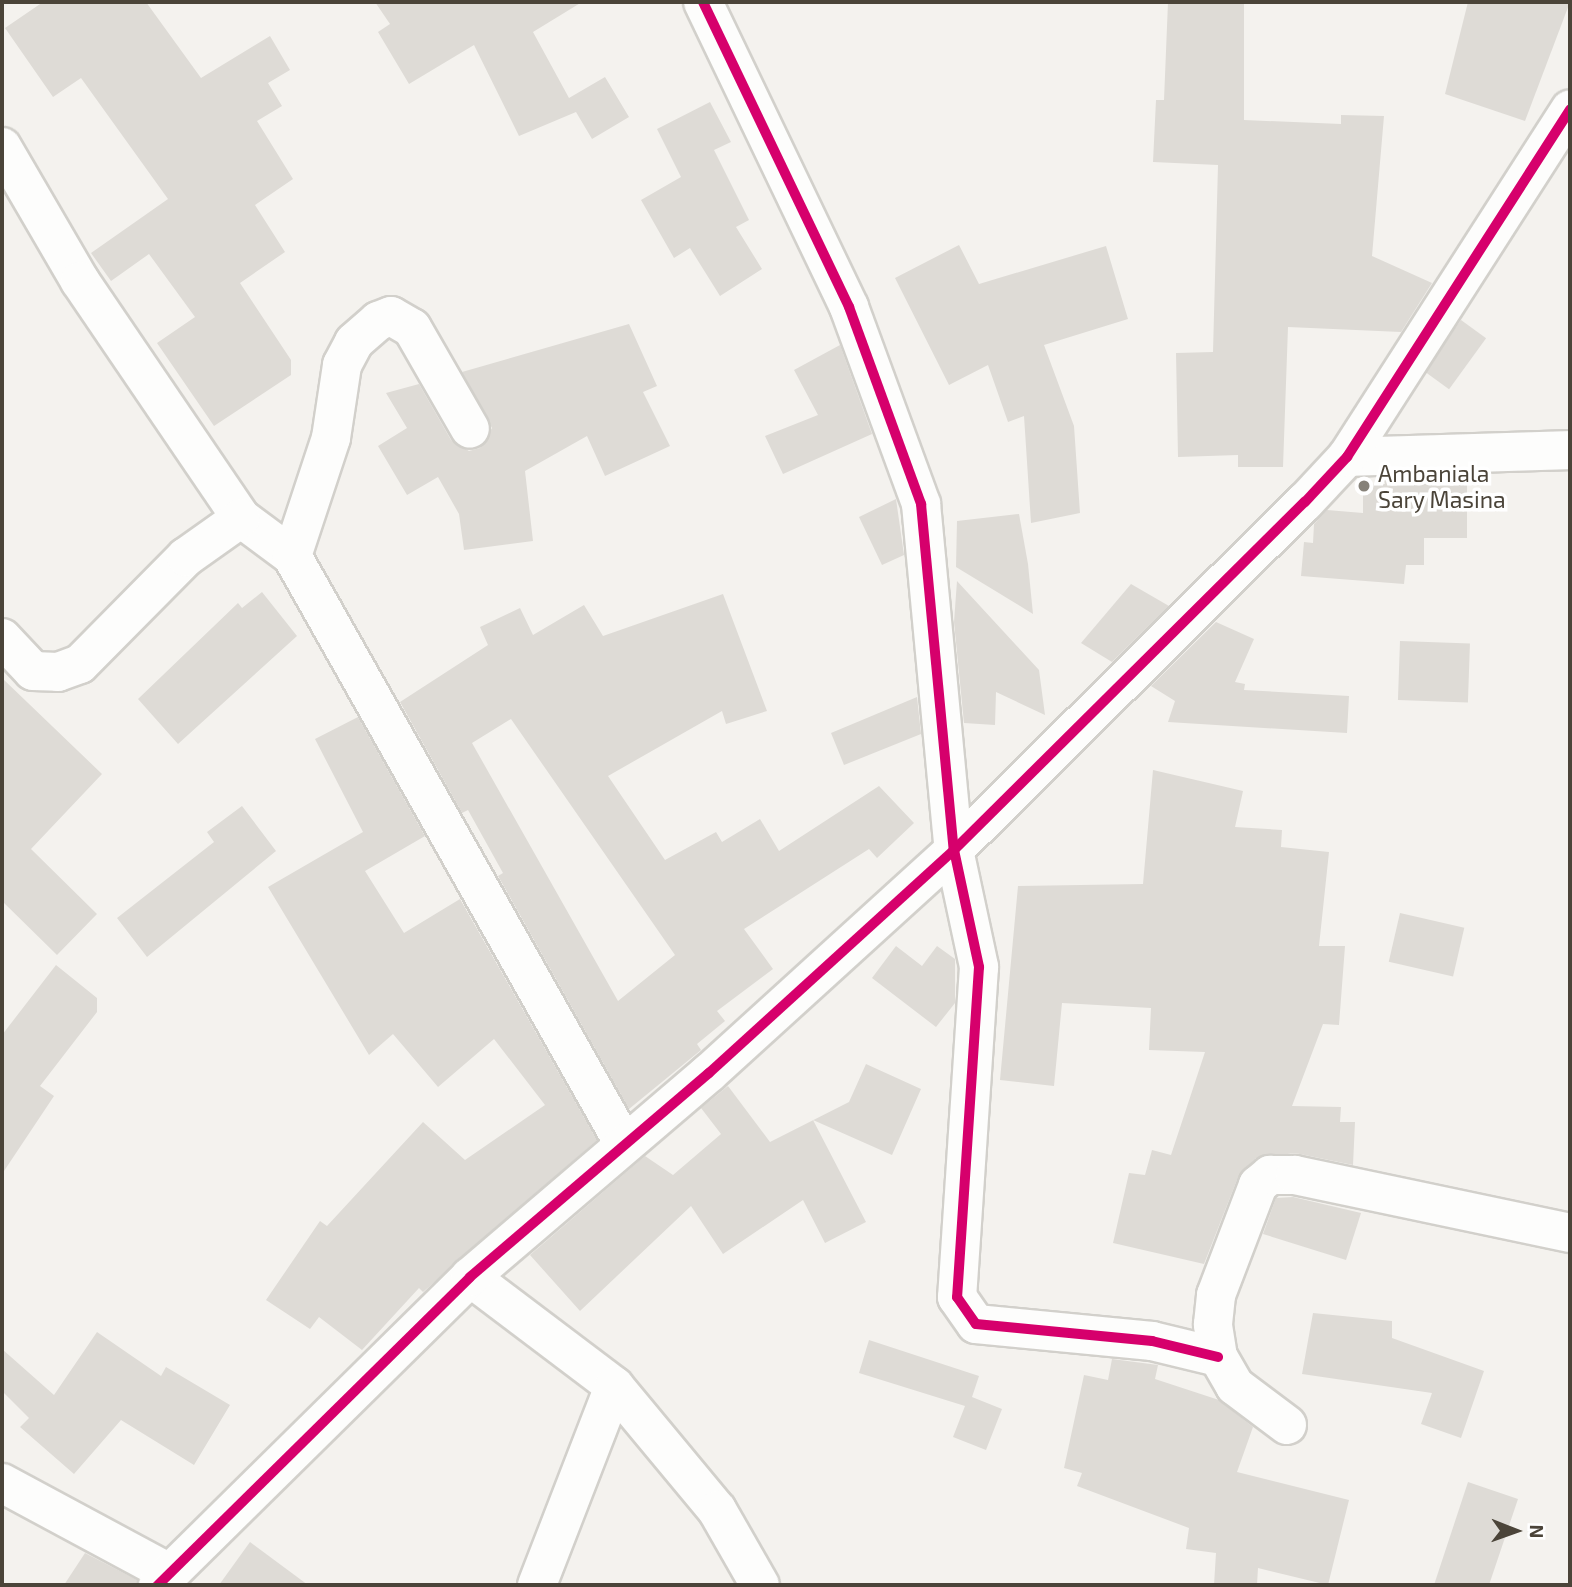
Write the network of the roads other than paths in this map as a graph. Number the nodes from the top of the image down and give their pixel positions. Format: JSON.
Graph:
{"nodes":[{"id":1,"x":703,"y":2,"type":"edge"},
{"id":2,"x":1570,"y":109,"type":"edge"},
{"id":3,"x":2,"y":146,"type":"edge"},
{"id":4,"x":470,"y":429,"type":"dead end"},
{"id":5,"x":1570,"y":450,"type":"edge"},
{"id":6,"x":1347,"y":457,"type":"junction"},
{"id":7,"x":241,"y":518,"type":"junction"},
{"id":8,"x":292,"y":556,"type":"junction"},
{"id":9,"x":2,"y":638,"type":"edge"},
{"id":10,"x":954,"y":850,"type":"junction"},
{"id":11,"x":624,"y":1144,"type":"junction"},
{"id":12,"x":1570,"y":1233,"type":"edge"},
{"id":13,"x":470,"y":1278,"type":"junction"},
{"id":14,"x":1218,"y":1357,"type":"junction"},
{"id":15,"x":614,"y":1386,"type":"junction"},
{"id":16,"x":1287,"y":1425,"type":"dead end"},
{"id":17,"x":2,"y":1483,"type":"edge"},
{"id":18,"x":164,"y":1579,"type":"edge"},
{"id":19,"x":537,"y":1585,"type":"edge"},
{"id":20,"x":760,"y":1585,"type":"edge"}],
"edges":[{"from":1,"to":10,"type":"street"},
{"from":2,"to":6,"type":"street"},
{"from":3,"to":7,"type":"street"},
{"from":4,"to":8,"type":"street"},
{"from":5,"to":6,"type":"street"},
{"from":6,"to":10,"type":"street"},
{"from":7,"to":8,"type":"street"},
{"from":7,"to":9,"type":"street"},
{"from":8,"to":11,"type":"street"},
{"from":10,"to":11,"type":"street"},
{"from":10,"to":14,"type":"street"},
{"from":11,"to":13,"type":"street"},
{"from":12,"to":14,"type":"street"},
{"from":13,"to":15,"type":"street"},
{"from":13,"to":18,"type":"street"},
{"from":14,"to":16,"type":"street"},
{"from":15,"to":19,"type":"street"},
{"from":15,"to":20,"type":"street"},
{"from":17,"to":18,"type":"street"}]}
